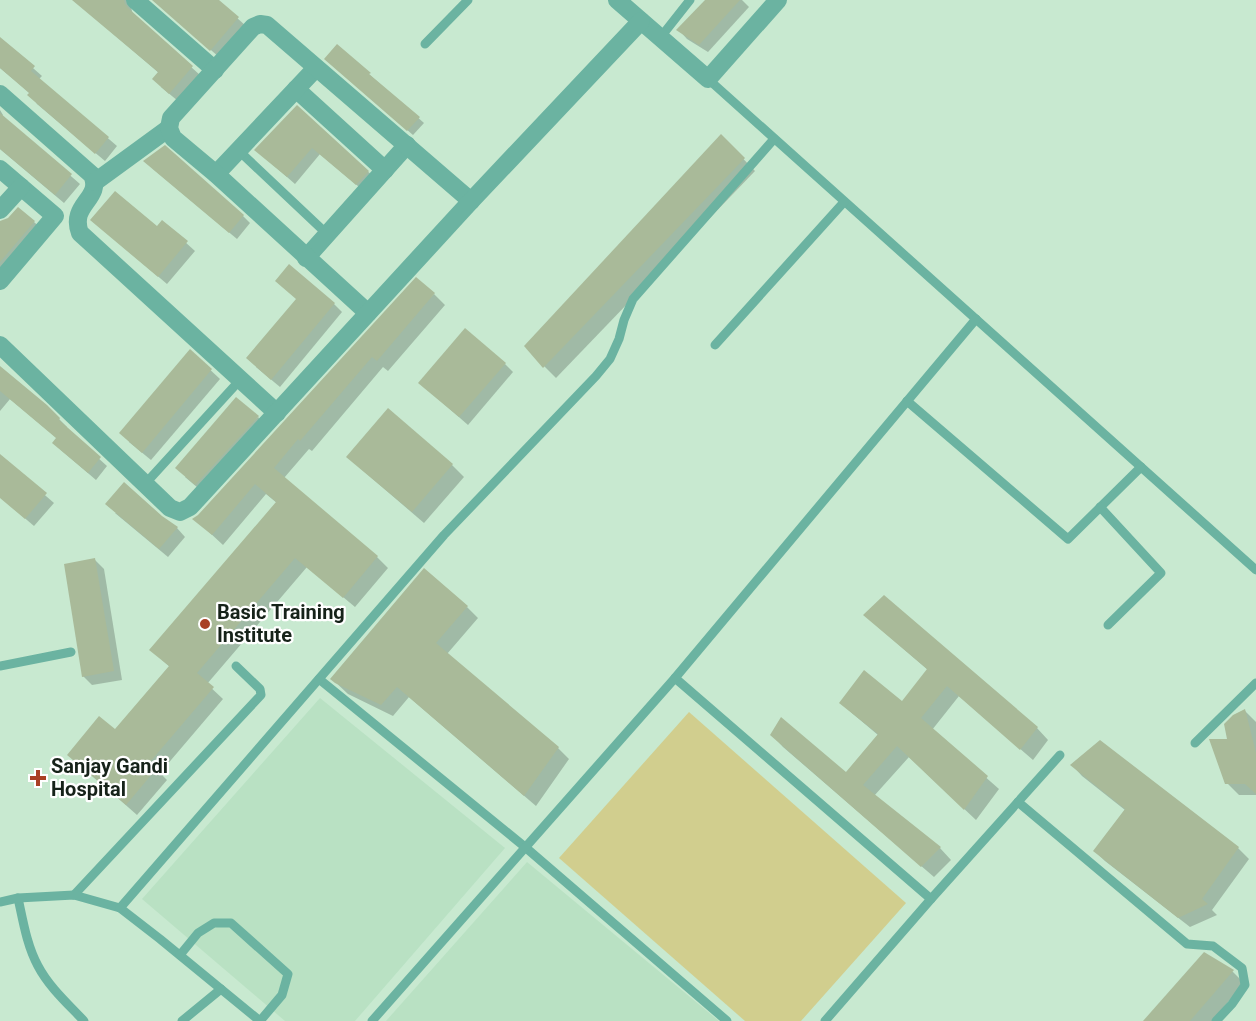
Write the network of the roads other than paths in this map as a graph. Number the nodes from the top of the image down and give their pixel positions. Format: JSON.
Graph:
{"nodes":[{"id":1,"x":135,"y":0,"type":"edge"},
{"id":2,"x":468,"y":0,"type":"edge"},
{"id":3,"x":690,"y":0,"type":"edge"},
{"id":4,"x":778,"y":0,"type":"edge"},
{"id":5,"x":623,"y":2,"type":"edge"},
{"id":6,"x":641,"y":21,"type":"junction"},
{"id":7,"x":660,"y":38,"type":"junction"},
{"id":8,"x":425,"y":44,"type":"dead end"},
{"id":9,"x":316,"y":68,"type":"junction"},
{"id":10,"x":215,"y":70,"type":"junction"},
{"id":11,"x":708,"y":79,"type":"junction"},
{"id":12,"x":296,"y":89,"type":"junction"},
{"id":13,"x":0,"y":94,"type":"edge"},
{"id":14,"x":169,"y":128,"type":"junction"},
{"id":15,"x":774,"y":139,"type":"junction"},
{"id":16,"x":407,"y":145,"type":"junction"},
{"id":17,"x":238,"y":150,"type":"junction"},
{"id":18,"x":0,"y":169,"type":"edge"},
{"id":19,"x":385,"y":170,"type":"junction"},
{"id":20,"x":216,"y":174,"type":"junction"},
{"id":21,"x":95,"y":182,"type":"junction"},
{"id":22,"x":21,"y":187,"type":"junction"},
{"id":23,"x":471,"y":201,"type":"junction"},
{"id":24,"x":844,"y":201,"type":"junction"},
{"id":25,"x":0,"y":210,"type":"edge"},
{"id":26,"x":327,"y":234,"type":"junction"},
{"id":27,"x":306,"y":258,"type":"junction"},
{"id":28,"x":0,"y":281,"type":"edge"},
{"id":29,"x":368,"y":313,"type":"junction"},
{"id":30,"x":976,"y":319,"type":"junction"},
{"id":31,"x":0,"y":345,"type":"edge"},
{"id":32,"x":715,"y":345,"type":"dead end"},
{"id":33,"x":240,"y":381,"type":"junction"},
{"id":34,"x":907,"y":401,"type":"junction"},
{"id":35,"x":277,"y":413,"type":"junction"},
{"id":36,"x":1141,"y":467,"type":"junction"},
{"id":37,"x":145,"y":484,"type":"junction"},
{"id":38,"x":1100,"y":507,"type":"junction"},
{"id":39,"x":1256,"y":570,"type":"edge"},
{"id":40,"x":1108,"y":625,"type":"dead end"},
{"id":41,"x":71,"y":652,"type":"dead end"},
{"id":42,"x":0,"y":666,"type":"edge"},
{"id":43,"x":236,"y":666,"type":"dead end"},
{"id":44,"x":675,"y":678,"type":"junction"},
{"id":45,"x":319,"y":680,"type":"junction"},
{"id":46,"x":1256,"y":683,"type":"edge"},
{"id":47,"x":1195,"y":743,"type":"dead end"},
{"id":48,"x":1060,"y":755,"type":"dead end"},
{"id":49,"x":1018,"y":802,"type":"junction"},
{"id":50,"x":525,"y":847,"type":"junction"},
{"id":51,"x":74,"y":895,"type":"junction"},
{"id":52,"x":18,"y":898,"type":"junction"},
{"id":53,"x":931,"y":899,"type":"junction"},
{"id":54,"x":0,"y":902,"type":"edge"},
{"id":55,"x":120,"y":908,"type":"junction"},
{"id":56,"x":180,"y":955,"type":"junction"},
{"id":57,"x":221,"y":990,"type":"junction"},
{"id":58,"x":84,"y":1021,"type":"edge"},
{"id":59,"x":182,"y":1021,"type":"edge"},
{"id":60,"x":260,"y":1021,"type":"edge"},
{"id":61,"x":372,"y":1021,"type":"edge"},
{"id":62,"x":727,"y":1021,"type":"edge"},
{"id":63,"x":825,"y":1021,"type":"edge"},
{"id":64,"x":1216,"y":1021,"type":"edge"}],
"edges":[{"from":1,"to":10,"type":"street"},
{"from":2,"to":8,"type":"lane"},
{"from":3,"to":7,"type":"lane"},
{"from":4,"to":11,"type":"street"},
{"from":5,"to":6,"type":"street"},
{"from":6,"to":7,"type":"street"},
{"from":6,"to":23,"type":"street"},
{"from":7,"to":11,"type":"street"},
{"from":9,"to":10,"type":"street"},
{"from":9,"to":12,"type":"street"},
{"from":9,"to":16,"type":"street"},
{"from":10,"to":14,"type":"street"},
{"from":11,"to":15,"type":"lane"},
{"from":12,"to":17,"type":"street"},
{"from":12,"to":19,"type":"street"},
{"from":13,"to":21,"type":"street"},
{"from":14,"to":20,"type":"street"},
{"from":14,"to":21,"type":"street"},
{"from":15,"to":24,"type":"lane"},
{"from":15,"to":45,"type":"lane"},
{"from":16,"to":19,"type":"street"},
{"from":16,"to":23,"type":"street"},
{"from":17,"to":20,"type":"street"},
{"from":17,"to":26,"type":"lane"},
{"from":18,"to":22,"type":"street"},
{"from":19,"to":26,"type":"street"},
{"from":20,"to":27,"type":"street"},
{"from":21,"to":33,"type":"street"},
{"from":22,"to":25,"type":"street"},
{"from":22,"to":28,"type":"street"},
{"from":23,"to":29,"type":"street"},
{"from":24,"to":30,"type":"lane"},
{"from":24,"to":32,"type":"lane"},
{"from":26,"to":27,"type":"street"},
{"from":27,"to":29,"type":"street"},
{"from":29,"to":35,"type":"street"},
{"from":30,"to":34,"type":"lane"},
{"from":30,"to":36,"type":"lane"},
{"from":31,"to":37,"type":"street"},
{"from":33,"to":35,"type":"street"},
{"from":33,"to":37,"type":"lane"},
{"from":34,"to":38,"type":"lane"},
{"from":34,"to":44,"type":"lane"},
{"from":35,"to":37,"type":"street"},
{"from":36,"to":38,"type":"lane"},
{"from":36,"to":39,"type":"lane"},
{"from":38,"to":40,"type":"lane"},
{"from":41,"to":42,"type":"lane"},
{"from":43,"to":51,"type":"lane"},
{"from":44,"to":50,"type":"lane"},
{"from":44,"to":53,"type":"lane"},
{"from":45,"to":50,"type":"lane"},
{"from":45,"to":55,"type":"lane"},
{"from":46,"to":47,"type":"lane"},
{"from":48,"to":49,"type":"lane"},
{"from":49,"to":53,"type":"lane"},
{"from":49,"to":64,"type":"lane"},
{"from":50,"to":61,"type":"lane"},
{"from":50,"to":62,"type":"lane"},
{"from":51,"to":52,"type":"lane"},
{"from":51,"to":55,"type":"lane"},
{"from":52,"to":54,"type":"lane"},
{"from":52,"to":58,"type":"lane"},
{"from":53,"to":63,"type":"lane"},
{"from":55,"to":56,"type":"lane"},
{"from":56,"to":57,"type":"lane"},
{"from":56,"to":60,"type":"lane"},
{"from":57,"to":59,"type":"lane"},
{"from":57,"to":60,"type":"lane"}]}
